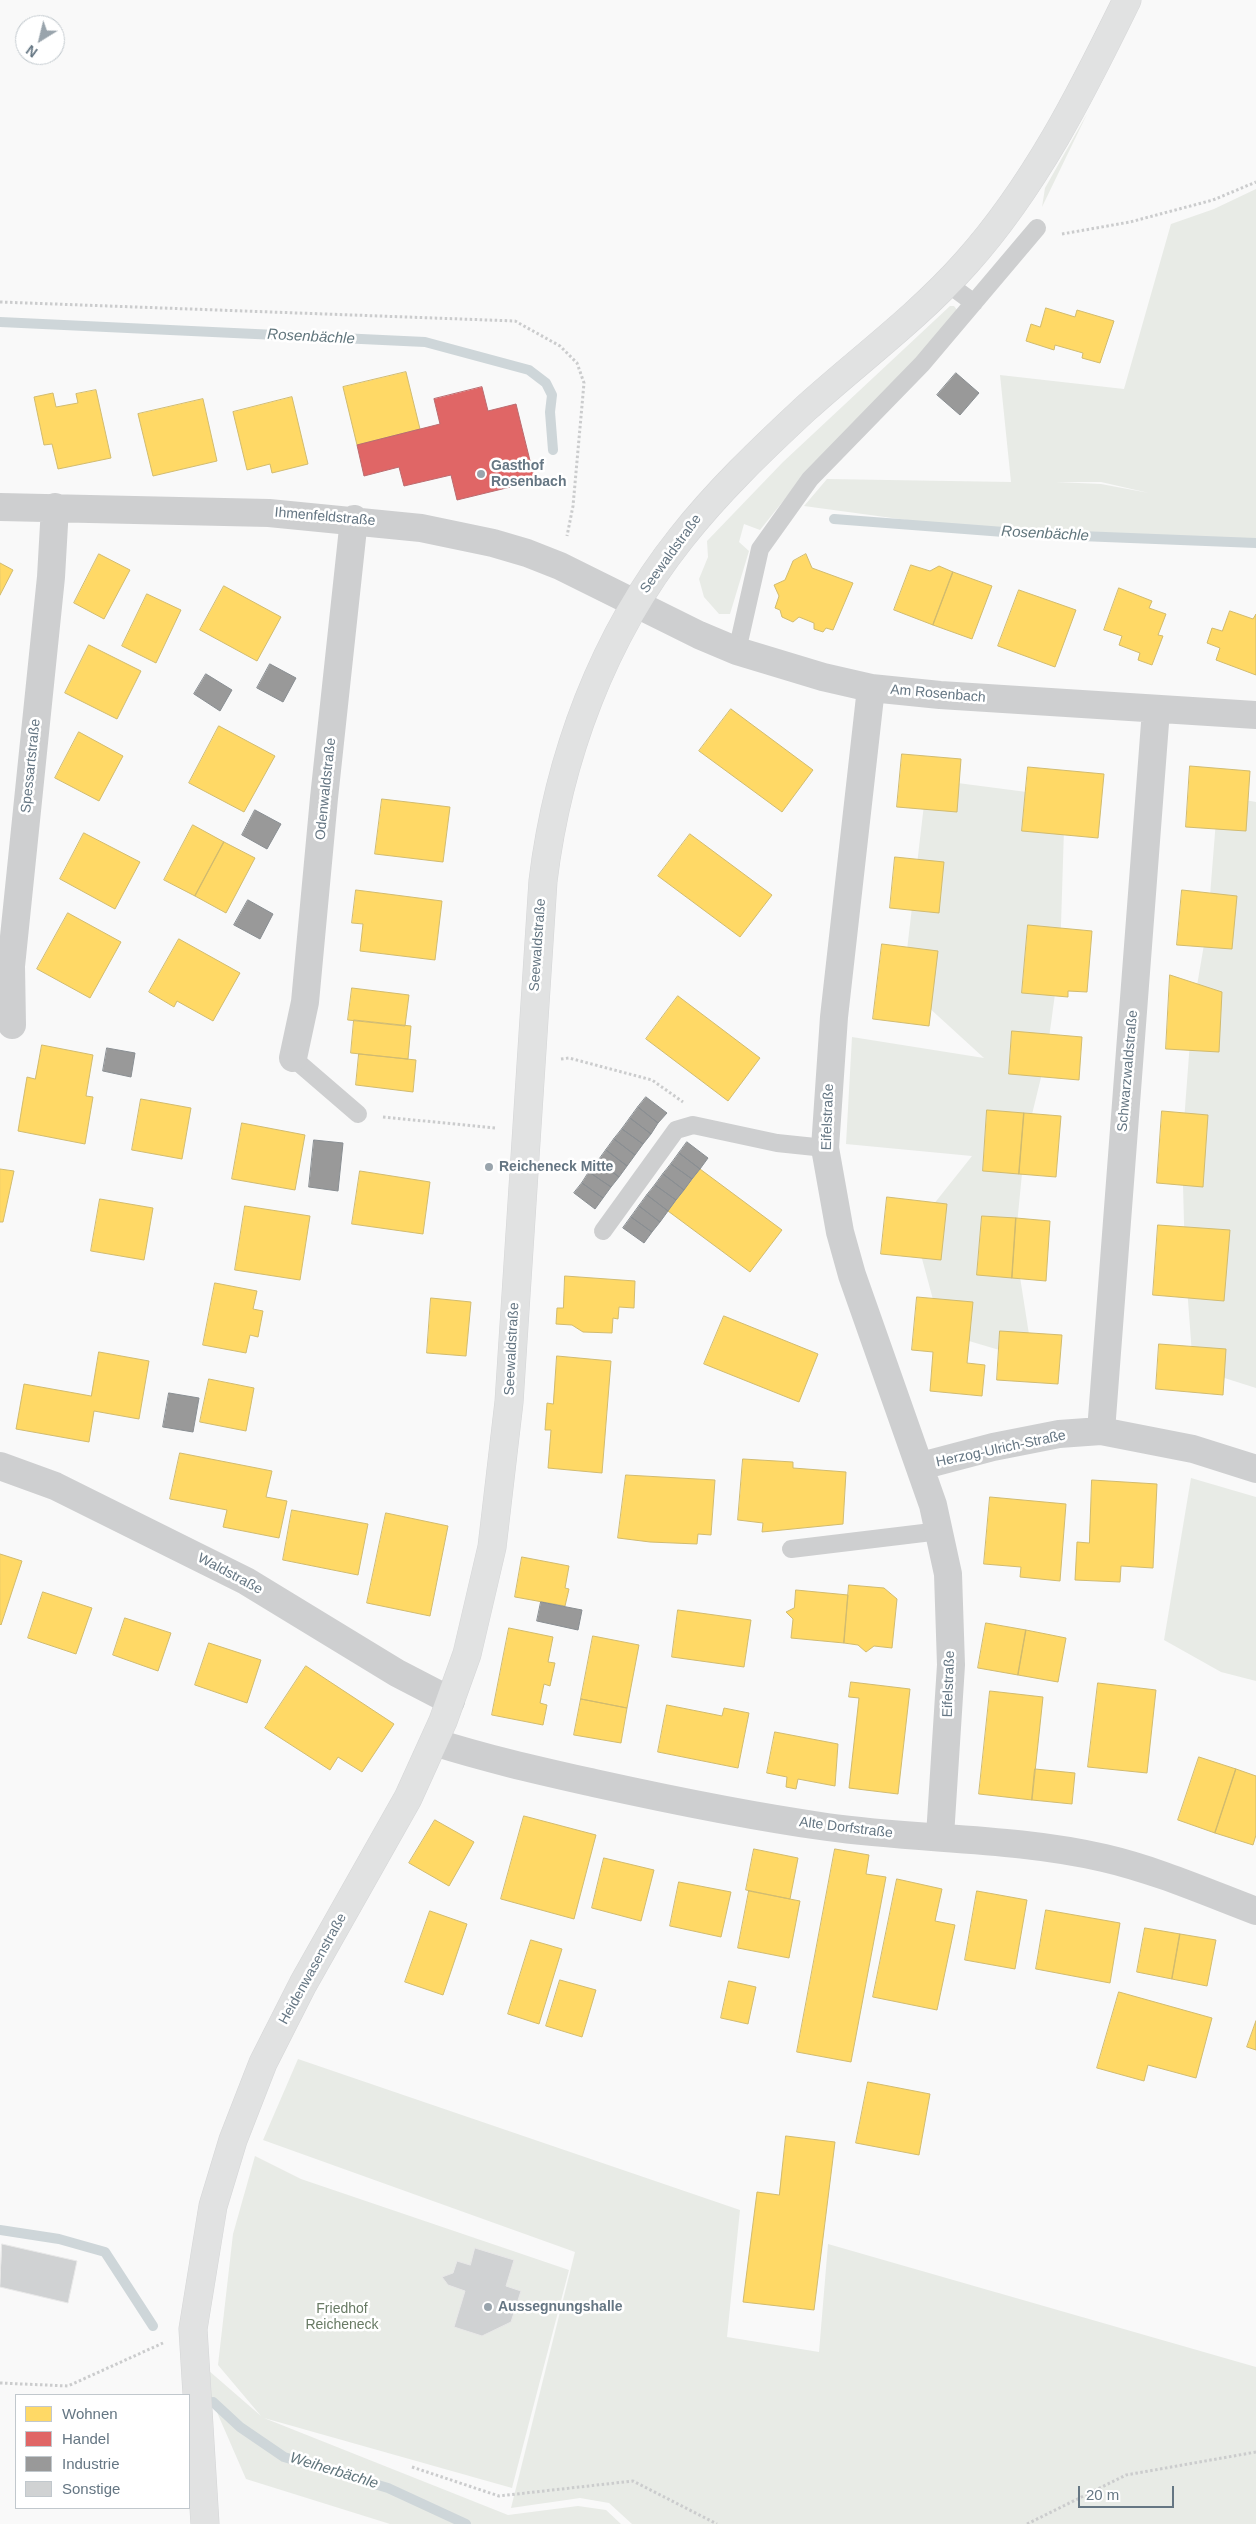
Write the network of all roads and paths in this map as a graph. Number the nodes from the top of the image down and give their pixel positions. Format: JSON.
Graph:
{"nodes":[{"id":1,"x":1127,"y":0,"type":"edge"},
{"id":2,"x":1256,"y":182,"type":"edge"},
{"id":3,"x":1037,"y":228,"type":"joint"},
{"id":4,"x":948,"y":283,"type":"junction"},
{"id":5,"x":0,"y":302,"type":"edge"},
{"id":6,"x":974,"y":303,"type":"junction"},
{"id":7,"x":0,"y":507,"type":"edge"},
{"id":8,"x":55,"y":507,"type":"junction"},
{"id":9,"x":354,"y":519,"type":"junction"},
{"id":10,"x":560,"y":566,"type":"junction"},
{"id":11,"x":636,"y":604,"type":"junction"},
{"id":12,"x":736,"y":651,"type":"junction"},
{"id":13,"x":871,"y":688,"type":"junction"},
{"id":14,"x":1156,"y":710,"type":"junction"},
{"id":15,"x":1256,"y":715,"type":"edge"},
{"id":16,"x":12,"y":1025,"type":"dead end"},
{"id":17,"x":531,"y":1053,"type":"junction"},
{"id":18,"x":293,"y":1058,"type":"joint"},
{"id":19,"x":358,"y":1114,"type":"joint"},
{"id":20,"x":693,"y":1125,"type":"junction"},
{"id":21,"x":526,"y":1133,"type":"junction"},
{"id":22,"x":825,"y":1148,"type":"junction"},
{"id":23,"x":603,"y":1230,"type":"dead end"},
{"id":24,"x":1101,"y":1431,"type":"junction"},
{"id":25,"x":0,"y":1466,"type":"edge"},
{"id":26,"x":921,"y":1466,"type":"junction"},
{"id":27,"x":1256,"y":1469,"type":"edge"},
{"id":28,"x":940,"y":1531,"type":"junction"},
{"id":29,"x":791,"y":1549,"type":"dead end"},
{"id":30,"x":450,"y":1701,"type":"junction"},
{"id":31,"x":434,"y":1742,"type":"junction"},
{"id":32,"x":940,"y":1836,"type":"junction"},
{"id":33,"x":1256,"y":1911,"type":"edge"},
{"id":34,"x":193,"y":2329,"type":"junction"},
{"id":35,"x":0,"y":2383,"type":"edge"},
{"id":36,"x":1256,"y":2452,"type":"edge"},
{"id":37,"x":412,"y":2467,"type":"dead end"},
{"id":38,"x":205,"y":2524,"type":"edge"},
{"id":39,"x":717,"y":2524,"type":"edge"},
{"id":40,"x":1027,"y":2524,"type":"edge"}],
"edges":[{"from":1,"to":4,"type":"street","name":"Seewaldstraße"},
{"from":2,"to":3,"type":"path"},
{"from":3,"to":6,"type":"lane"},
{"from":4,"to":6,"type":"lane"},
{"from":4,"to":11,"type":"street","name":"Seewaldstraße"},
{"from":5,"to":10,"type":"path"},
{"from":6,"to":12,"type":"lane"},
{"from":7,"to":8,"type":"street","name":"Ihmenfeldstraße"},
{"from":8,"to":9,"type":"street","name":"Ihmenfeldstraße"},
{"from":8,"to":16,"type":"street","name":"Spessartstraße"},
{"from":9,"to":10,"type":"street","name":"Ihmenfeldstraße"},
{"from":9,"to":18,"type":"street","name":"Odenwaldstraße"},
{"from":10,"to":11,"type":"street","name":"Ihmenfeldstraße"},
{"from":11,"to":12,"type":"street","name":"Am Rosenbach"},
{"from":11,"to":17,"type":"street","name":"Seewaldstraße"},
{"from":12,"to":13,"type":"street","name":"Am Rosenbach"},
{"from":13,"to":14,"type":"street","name":"Am Rosenbach"},
{"from":13,"to":22,"type":"street","name":"Eifelstraße"},
{"from":14,"to":15,"type":"street","name":"Am Rosenbach"},
{"from":14,"to":24,"type":"street","name":"Schwarzwaldstraße"},
{"from":17,"to":20,"type":"path"},
{"from":17,"to":21,"type":"street","name":"Seewaldstraße"},
{"from":18,"to":19,"type":"lane"},
{"from":19,"to":21,"type":"path"},
{"from":20,"to":22,"type":"lane"},
{"from":20,"to":23,"type":"lane"},
{"from":21,"to":30,"type":"street","name":"Seewaldstraße"},
{"from":22,"to":26,"type":"street","name":"Eifelstraße"},
{"from":24,"to":26,"type":"street","name":"Herzog-Ulrich-Straße"},
{"from":24,"to":27,"type":"street","name":"Herzog-Ulrich-Straße"},
{"from":25,"to":30,"type":"street","name":"Waldstraße"},
{"from":26,"to":28,"type":"street","name":"Eifelstraße"},
{"from":28,"to":29,"type":"lane"},
{"from":28,"to":32,"type":"street","name":"Eifelstraße"},
{"from":30,"to":31,"type":"street","name":"Seewaldstraße"},
{"from":31,"to":32,"type":"street","name":"Alte Dorfstraße"},
{"from":31,"to":34,"type":"street","name":"Heidenwasenstraße"},
{"from":32,"to":33,"type":"street","name":"Alte Dorfstraße"},
{"from":34,"to":35,"type":"path"},
{"from":34,"to":38,"type":"street","name":"Heidenwasenstraße"},
{"from":36,"to":40,"type":"path"},
{"from":37,"to":39,"type":"path"}]}
